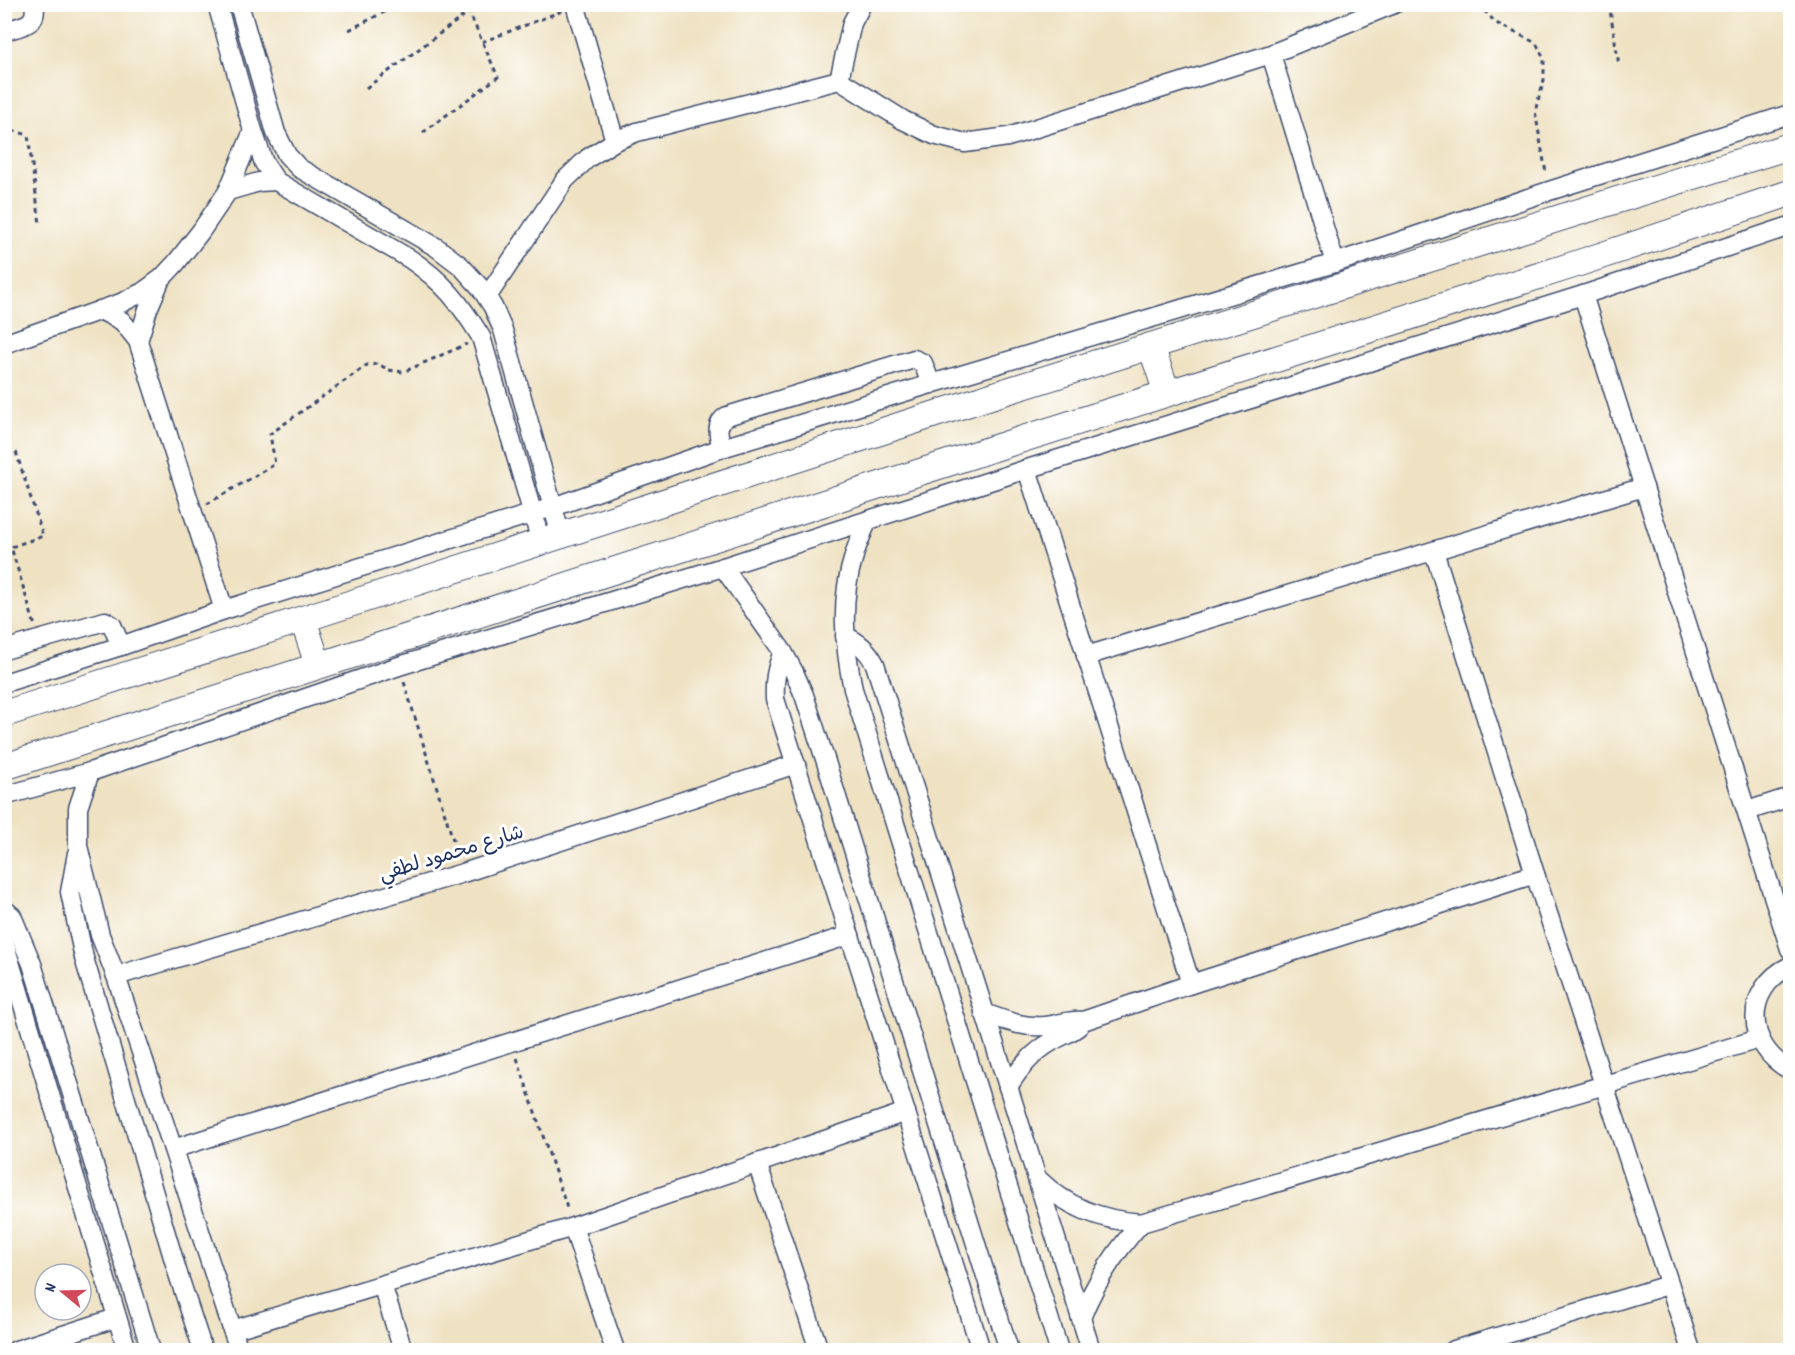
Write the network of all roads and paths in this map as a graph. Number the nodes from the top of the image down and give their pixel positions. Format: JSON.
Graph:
{"nodes":[{"id":1,"x":34,"y":4,"type":"edge"},
{"id":2,"x":217,"y":4,"type":"edge"},
{"id":3,"x":238,"y":4,"type":"edge"},
{"id":4,"x":400,"y":4,"type":"edge"},
{"id":5,"x":862,"y":4,"type":"edge"},
{"id":6,"x":1394,"y":4,"type":"edge"},
{"id":7,"x":1478,"y":4,"type":"edge"},
{"id":8,"x":1610,"y":4,"type":"edge"},
{"id":9,"x":575,"y":5,"type":"edge"},
{"id":10,"x":349,"y":30,"type":"dead end"},
{"id":11,"x":4,"y":31,"type":"edge"},
{"id":12,"x":482,"y":42,"type":"junction"},
{"id":13,"x":1271,"y":54,"type":"junction"},
{"id":14,"x":1619,"y":65,"type":"dead end"},
{"id":15,"x":839,"y":80,"type":"junction"},
{"id":16,"x":366,"y":88,"type":"dead end"},
{"id":17,"x":1791,"y":114,"type":"edge"},
{"id":18,"x":4,"y":127,"type":"edge"},
{"id":19,"x":253,"y":131,"type":"junction"},
{"id":20,"x":421,"y":134,"type":"dead end"},
{"id":21,"x":615,"y":141,"type":"junction"},
{"id":22,"x":1791,"y":146,"type":"edge"},
{"id":23,"x":276,"y":181,"type":"junction"},
{"id":24,"x":228,"y":191,"type":"junction"},
{"id":25,"x":1549,"y":191,"type":"junction"},
{"id":26,"x":1791,"y":193,"type":"edge"},
{"id":27,"x":359,"y":202,"type":"junction"},
{"id":28,"x":346,"y":223,"type":"junction"},
{"id":29,"x":40,"y":224,"type":"dead end"},
{"id":30,"x":406,"y":229,"type":"junction"},
{"id":31,"x":1790,"y":230,"type":"edge"},
{"id":32,"x":394,"y":250,"type":"junction"},
{"id":33,"x":1335,"y":263,"type":"junction"},
{"id":34,"x":162,"y":278,"type":"junction"},
{"id":35,"x":1583,"y":295,"type":"junction"},
{"id":36,"x":486,"y":297,"type":"junction"},
{"id":37,"x":100,"y":310,"type":"junction"},
{"id":38,"x":481,"y":338,"type":"junction"},
{"id":39,"x":138,"y":340,"type":"junction"},
{"id":40,"x":4,"y":344,"type":"edge"},
{"id":41,"x":1151,"y":346,"type":"junction"},
{"id":42,"x":932,"y":384,"type":"junction"},
{"id":43,"x":1167,"y":393,"type":"junction"},
{"id":44,"x":722,"y":448,"type":"junction"},
{"id":45,"x":16,"y":452,"type":"dead end"},
{"id":46,"x":1027,"y":469,"type":"junction"},
{"id":47,"x":1644,"y":487,"type":"junction"},
{"id":48,"x":553,"y":507,"type":"junction"},
{"id":49,"x":193,"y":512,"type":"junction"},
{"id":50,"x":533,"y":514,"type":"junction"},
{"id":51,"x":867,"y":521,"type":"junction"},
{"id":52,"x":551,"y":539,"type":"junction"},
{"id":53,"x":1434,"y":551,"type":"junction"},
{"id":54,"x":723,"y":567,"type":"junction"},
{"id":55,"x":224,"y":610,"type":"junction"},
{"id":56,"x":303,"y":619,"type":"junction"},
{"id":57,"x":845,"y":636,"type":"junction"},
{"id":58,"x":39,"y":640,"type":"junction"},
{"id":59,"x":121,"y":646,"type":"junction"},
{"id":60,"x":4,"y":650,"type":"edge"},
{"id":61,"x":783,"y":652,"type":"junction"},
{"id":62,"x":1086,"y":656,"type":"junction"},
{"id":63,"x":318,"y":665,"type":"junction"},
{"id":64,"x":399,"y":666,"type":"junction"},
{"id":65,"x":4,"y":683,"type":"edge"},
{"id":66,"x":4,"y":714,"type":"edge"},
{"id":67,"x":796,"y":764,"type":"junction"},
{"id":68,"x":4,"y":767,"type":"edge"},
{"id":69,"x":90,"y":772,"type":"junction"},
{"id":70,"x":4,"y":796,"type":"edge"},
{"id":71,"x":1791,"y":797,"type":"edge"},
{"id":72,"x":1747,"y":811,"type":"junction"},
{"id":73,"x":78,"y":846,"type":"junction"},
{"id":74,"x":463,"y":873,"type":"junction"},
{"id":75,"x":1534,"y":874,"type":"junction"},
{"id":76,"x":4,"y":909,"type":"edge"},
{"id":77,"x":850,"y":935,"type":"junction"},
{"id":78,"x":4,"y":942,"type":"edge"},
{"id":79,"x":1791,"y":949,"type":"edge"},
{"id":80,"x":1791,"y":966,"type":"edge"},
{"id":81,"x":116,"y":976,"type":"junction"},
{"id":82,"x":1191,"y":984,"type":"junction"},
{"id":83,"x":984,"y":1012,"type":"junction"},
{"id":84,"x":1083,"y":1021,"type":"junction"},
{"id":85,"x":1759,"y":1039,"type":"junction"},
{"id":86,"x":511,"y":1042,"type":"junction"},
{"id":87,"x":1791,"y":1070,"type":"edge"},
{"id":88,"x":1603,"y":1085,"type":"junction"},
{"id":89,"x":1008,"y":1087,"type":"junction"},
{"id":90,"x":906,"y":1112,"type":"junction"},
{"id":91,"x":173,"y":1149,"type":"junction"},
{"id":92,"x":757,"y":1163,"type":"junction"},
{"id":93,"x":1037,"y":1178,"type":"junction"},
{"id":94,"x":1141,"y":1223,"type":"junction"},
{"id":95,"x":573,"y":1227,"type":"junction"},
{"id":96,"x":382,"y":1285,"type":"junction"},
{"id":97,"x":1668,"y":1285,"type":"junction"},
{"id":98,"x":116,"y":1318,"type":"junction"},
{"id":99,"x":1081,"y":1318,"type":"junction"},
{"id":100,"x":232,"y":1330,"type":"junction"},
{"id":101,"x":16,"y":1350,"type":"edge"},
{"id":102,"x":127,"y":1350,"type":"edge"},
{"id":103,"x":152,"y":1350,"type":"edge"},
{"id":104,"x":203,"y":1350,"type":"edge"},
{"id":105,"x":238,"y":1350,"type":"edge"},
{"id":106,"x":403,"y":1350,"type":"edge"},
{"id":107,"x":615,"y":1350,"type":"edge"},
{"id":108,"x":819,"y":1350,"type":"edge"},
{"id":109,"x":981,"y":1350,"type":"edge"},
{"id":110,"x":1009,"y":1350,"type":"edge"},
{"id":111,"x":1059,"y":1350,"type":"edge"},
{"id":112,"x":1091,"y":1350,"type":"edge"},
{"id":113,"x":1454,"y":1350,"type":"edge"},
{"id":114,"x":1691,"y":1350,"type":"edge"}],
"edges":[{"from":1,"to":11,"type":"street"},
{"from":2,"to":19,"type":"street"},
{"from":3,"to":27,"type":"street"},
{"from":4,"to":10,"type":"path"},
{"from":5,"to":15,"type":"street"},
{"from":6,"to":13,"type":"street"},
{"from":7,"to":25,"type":"path"},
{"from":8,"to":14,"type":"path"},
{"from":9,"to":12,"type":"path"},
{"from":9,"to":21,"type":"street"},
{"from":12,"to":16,"type":"path"},
{"from":12,"to":20,"type":"path"},
{"from":13,"to":15,"type":"street"},
{"from":13,"to":33,"type":"street"},
{"from":15,"to":21,"type":"street"},
{"from":17,"to":25,"type":"street"},
{"from":18,"to":29,"type":"path"},
{"from":19,"to":23,"type":"street"},
{"from":19,"to":24,"type":"street"},
{"from":21,"to":36,"type":"street"},
{"from":22,"to":41,"type":"street"},
{"from":23,"to":24,"type":"street"},
{"from":23,"to":28,"type":"street"},
{"from":24,"to":34,"type":"street"},
{"from":25,"to":33,"type":"street"},
{"from":26,"to":43,"type":"street"},
{"from":27,"to":28,"type":"street"},
{"from":27,"to":30,"type":"street"},
{"from":28,"to":32,"type":"street"},
{"from":30,"to":32,"type":"street"},
{"from":30,"to":36,"type":"street"},
{"from":31,"to":35,"type":"street"},
{"from":32,"to":38,"type":"street"},
{"from":33,"to":42,"type":"street"},
{"from":34,"to":37,"type":"street"},
{"from":34,"to":39,"type":"street"},
{"from":35,"to":46,"type":"street"},
{"from":35,"to":47,"type":"street"},
{"from":36,"to":48,"type":"street"},
{"from":37,"to":39,"type":"street"},
{"from":37,"to":40,"type":"street"},
{"from":38,"to":49,"type":"path"},
{"from":38,"to":50,"type":"street"},
{"from":39,"to":49,"type":"street"},
{"from":41,"to":43,"type":"street"},
{"from":41,"to":52,"type":"street"},
{"from":42,"to":44,"type":"street"},
{"from":42,"to":44,"type":"street"},
{"from":43,"to":63,"type":"street"},
{"from":44,"to":48,"type":"street"},
{"from":45,"to":58,"type":"path"},
{"from":46,"to":51,"type":"street"},
{"from":46,"to":62,"type":"street"},
{"from":47,"to":53,"type":"street"},
{"from":47,"to":72,"type":"street"},
{"from":48,"to":50,"type":"street"},
{"from":48,"to":52,"type":"street"},
{"from":49,"to":55,"type":"street"},
{"from":50,"to":52,"type":"street"},
{"from":50,"to":55,"type":"street"},
{"from":51,"to":54,"type":"street"},
{"from":51,"to":57,"type":"street"},
{"from":52,"to":56,"type":"street"},
{"from":53,"to":62,"type":"street"},
{"from":53,"to":75,"type":"street"},
{"from":54,"to":61,"type":"street"},
{"from":54,"to":64,"type":"street"},
{"from":55,"to":59,"type":"street"},
{"from":56,"to":63,"type":"street"},
{"from":56,"to":66,"type":"street"},
{"from":57,"to":83,"type":"street"},
{"from":57,"to":111,"type":"street"},
{"from":58,"to":59,"type":"street"},
{"from":58,"to":60,"type":"street"},
{"from":59,"to":65,"type":"street"},
{"from":61,"to":67,"type":"street"},
{"from":61,"to":110,"type":"street"},
{"from":62,"to":82,"type":"street"},
{"from":63,"to":68,"type":"street"},
{"from":64,"to":69,"type":"street"},
{"from":64,"to":74,"type":"path"},
{"from":67,"to":74,"type":"street","name":"شارع محمود لطفي"},
{"from":67,"to":77,"type":"street"},
{"from":69,"to":70,"type":"street"},
{"from":69,"to":73,"type":"street"},
{"from":71,"to":72,"type":"street"},
{"from":72,"to":79,"type":"street"},
{"from":73,"to":81,"type":"street"},
{"from":73,"to":104,"type":"street"},
{"from":74,"to":81,"type":"street","name":"شارع محمود لطفي"},
{"from":75,"to":82,"type":"street"},
{"from":75,"to":88,"type":"street"},
{"from":76,"to":103,"type":"street"},
{"from":77,"to":86,"type":"street"},
{"from":77,"to":90,"type":"street"},
{"from":78,"to":98,"type":"street"},
{"from":80,"to":85,"type":"street"},
{"from":81,"to":91,"type":"street"},
{"from":82,"to":84,"type":"street"},
{"from":83,"to":84,"type":"street"},
{"from":83,"to":89,"type":"street"},
{"from":84,"to":89,"type":"street"},
{"from":85,"to":87,"type":"street"},
{"from":85,"to":88,"type":"street"},
{"from":86,"to":91,"type":"street"},
{"from":86,"to":95,"type":"path"},
{"from":88,"to":94,"type":"street"},
{"from":88,"to":97,"type":"street"},
{"from":89,"to":93,"type":"street"},
{"from":90,"to":92,"type":"street"},
{"from":90,"to":109,"type":"street"},
{"from":91,"to":100,"type":"street"},
{"from":92,"to":95,"type":"street"},
{"from":92,"to":108,"type":"street"},
{"from":93,"to":94,"type":"street"},
{"from":93,"to":99,"type":"street"},
{"from":94,"to":99,"type":"street"},
{"from":95,"to":96,"type":"street"},
{"from":95,"to":107,"type":"street"},
{"from":96,"to":100,"type":"street"},
{"from":96,"to":106,"type":"street"},
{"from":97,"to":113,"type":"street"},
{"from":97,"to":114,"type":"street"},
{"from":98,"to":101,"type":"street"},
{"from":98,"to":102,"type":"street"},
{"from":99,"to":112,"type":"street"},
{"from":100,"to":105,"type":"street"}]}
